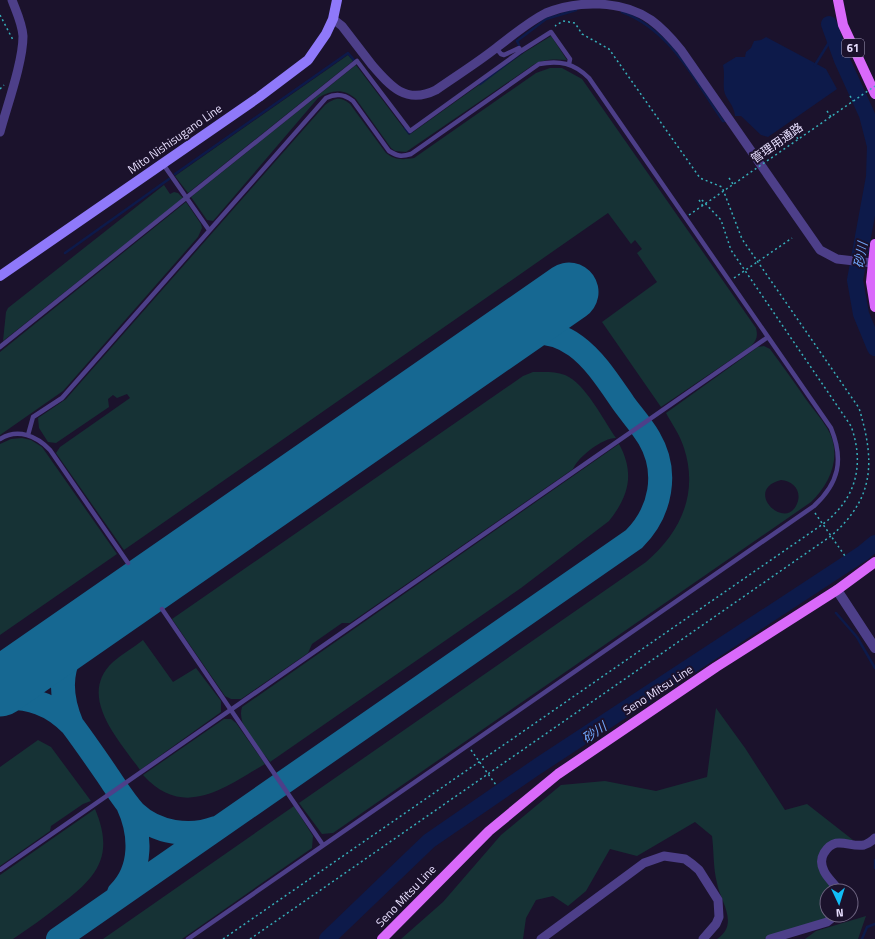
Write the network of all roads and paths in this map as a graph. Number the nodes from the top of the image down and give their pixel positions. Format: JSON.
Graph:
{"nodes":[{"id":1,"x":12,"y":0,"type":"edge"},
{"id":2,"x":337,"y":0,"type":"edge"},
{"id":3,"x":838,"y":0,"type":"edge"},
{"id":4,"x":0,"y":15,"type":"edge"},
{"id":5,"x":332,"y":19,"type":"junction"},
{"id":6,"x":551,"y":28,"type":"dead end"},
{"id":7,"x":22,"y":48,"type":"junction"},
{"id":8,"x":496,"y":48,"type":"junction"},
{"id":9,"x":521,"y":51,"type":"junction"},
{"id":10,"x":569,"y":64,"type":"junction"},
{"id":11,"x":875,"y":86,"type":"edge"},
{"id":12,"x":875,"y":94,"type":"edge"},
{"id":13,"x":850,"y":96,"type":"dead end"},
{"id":14,"x":853,"y":101,"type":"junction"},
{"id":15,"x":827,"y":110,"type":"dead end"},
{"id":16,"x":831,"y":117,"type":"junction"},
{"id":17,"x":0,"y":132,"type":"edge"},
{"id":18,"x":794,"y":133,"type":"dead end"},
{"id":19,"x":798,"y":140,"type":"junction"},
{"id":20,"x":163,"y":164,"type":"junction"},
{"id":21,"x":729,"y":178,"type":"dead end"},
{"id":22,"x":733,"y":184,"type":"junction"},
{"id":23,"x":186,"y":198,"type":"junction"},
{"id":24,"x":703,"y":206,"type":"junction"},
{"id":25,"x":689,"y":215,"type":"dead end"},
{"id":26,"x":209,"y":230,"type":"junction"},
{"id":27,"x":792,"y":238,"type":"dead end"},
{"id":28,"x":875,"y":244,"type":"edge"},
{"id":29,"x":758,"y":262,"type":"junction"},
{"id":30,"x":863,"y":262,"type":"junction"},
{"id":31,"x":745,"y":270,"type":"junction"},
{"id":32,"x":0,"y":276,"type":"edge"},
{"id":33,"x":729,"y":282,"type":"junction"},
{"id":34,"x":875,"y":307,"type":"edge"},
{"id":35,"x":768,"y":337,"type":"junction"},
{"id":36,"x":0,"y":347,"type":"edge"},
{"id":37,"x":28,"y":435,"type":"junction"},
{"id":38,"x":0,"y":439,"type":"edge"},
{"id":39,"x":870,"y":439,"type":"dead end"},
{"id":40,"x":872,"y":470,"type":"dead end"},
{"id":41,"x":812,"y":508,"type":"junction"},
{"id":42,"x":823,"y":524,"type":"junction"},
{"id":43,"x":831,"y":536,"type":"junction"},
{"id":44,"x":845,"y":556,"type":"dead end"},
{"id":45,"x":875,"y":562,"type":"edge"},
{"id":46,"x":128,"y":563,"type":"dead end"},
{"id":47,"x":837,"y":590,"type":"junction"},
{"id":48,"x":162,"y":609,"type":"dead end"},
{"id":49,"x":875,"y":648,"type":"edge"},
{"id":50,"x":231,"y":710,"type":"junction"},
{"id":51,"x":468,"y":745,"type":"junction"},
{"id":52,"x":479,"y":762,"type":"junction"},
{"id":53,"x":488,"y":774,"type":"junction"},
{"id":54,"x":496,"y":785,"type":"dead end"},
{"id":55,"x":875,"y":838,"type":"edge"},
{"id":56,"x":323,"y":845,"type":"junction"},
{"id":57,"x":0,"y":870,"type":"edge"},
{"id":58,"x":833,"y":883,"type":"edge"},
{"id":59,"x":824,"y":923,"type":"edge"},
{"id":60,"x":188,"y":939,"type":"edge"},
{"id":61,"x":223,"y":939,"type":"edge"},
{"id":62,"x":250,"y":939,"type":"edge"},
{"id":63,"x":382,"y":939,"type":"edge"},
{"id":64,"x":541,"y":939,"type":"edge"},
{"id":65,"x":703,"y":939,"type":"edge"},
{"id":66,"x":770,"y":939,"type":"edge"}],
"edges":[{"from":1,"to":7,"type":"street"},
{"from":2,"to":5,"type":"main road","name":"Mito Nishisugano Line"},
{"from":3,"to":12,"type":"main road","number":"61"},
{"from":4,"to":7,"type":"path"},
{"from":5,"to":8,"type":"street"},
{"from":5,"to":20,"type":"main road","name":"Mito Nishisugano Line"},
{"from":6,"to":29,"type":"path"},
{"from":7,"to":17,"type":"street"},
{"from":8,"to":9,"type":"lane"},
{"from":8,"to":30,"type":"street"},
{"from":9,"to":10,"type":"lane"},
{"from":9,"to":23,"type":"lane"},
{"from":10,"to":26,"type":"lane"},
{"from":10,"to":33,"type":"lane"},
{"from":11,"to":14,"type":"path","name":"管理用通路","bridge":true},
{"from":13,"to":14,"type":"path"},
{"from":14,"to":16,"type":"path","name":"管理用通路","bridge":true},
{"from":15,"to":16,"type":"path"},
{"from":16,"to":19,"type":"path","name":"管理用通路","bridge":true},
{"from":18,"to":19,"type":"path"},
{"from":19,"to":22,"type":"path","name":"管理用通路","bridge":true},
{"from":20,"to":23,"type":"lane"},
{"from":20,"to":32,"type":"main road","name":"Mito Nishisugano Line"},
{"from":21,"to":22,"type":"path"},
{"from":22,"to":24,"type":"path","name":"管理用通路","bridge":true},
{"from":23,"to":26,"type":"lane"},
{"from":23,"to":36,"type":"lane"},
{"from":24,"to":25,"type":"path","name":"管理用通路","bridge":true},
{"from":24,"to":31,"type":"path"},
{"from":26,"to":37,"type":"lane"},
{"from":27,"to":29,"type":"path"},
{"from":28,"to":30,"type":"main road"},
{"from":29,"to":31,"type":"path"},
{"from":29,"to":39,"type":"path"},
{"from":30,"to":34,"type":"main road"},
{"from":31,"to":33,"type":"path"},
{"from":31,"to":42,"type":"path"},
{"from":33,"to":35,"type":"lane"},
{"from":35,"to":41,"type":"lane"},
{"from":35,"to":50,"type":"lane"},
{"from":37,"to":38,"type":"lane"},
{"from":37,"to":46,"type":"lane"},
{"from":40,"to":43,"type":"path"},
{"from":41,"to":42,"type":"path"},
{"from":41,"to":51,"type":"lane"},
{"from":42,"to":43,"type":"path"},
{"from":42,"to":52,"type":"path"},
{"from":43,"to":44,"type":"path"},
{"from":43,"to":53,"type":"path"},
{"from":45,"to":47,"type":"main road","name":"Seno Mitsu Line"},
{"from":47,"to":49,"type":"street"},
{"from":47,"to":63,"type":"main road","name":"Seno Mitsu Line"},
{"from":48,"to":50,"type":"lane"},
{"from":50,"to":56,"type":"lane"},
{"from":50,"to":57,"type":"lane"},
{"from":51,"to":52,"type":"path"},
{"from":51,"to":56,"type":"lane"},
{"from":52,"to":53,"type":"path"},
{"from":52,"to":61,"type":"path"},
{"from":53,"to":54,"type":"path"},
{"from":53,"to":62,"type":"path"},
{"from":55,"to":58,"type":"street"},
{"from":56,"to":60,"type":"lane"},
{"from":59,"to":66,"type":"street"},
{"from":64,"to":65,"type":"street"}]}
